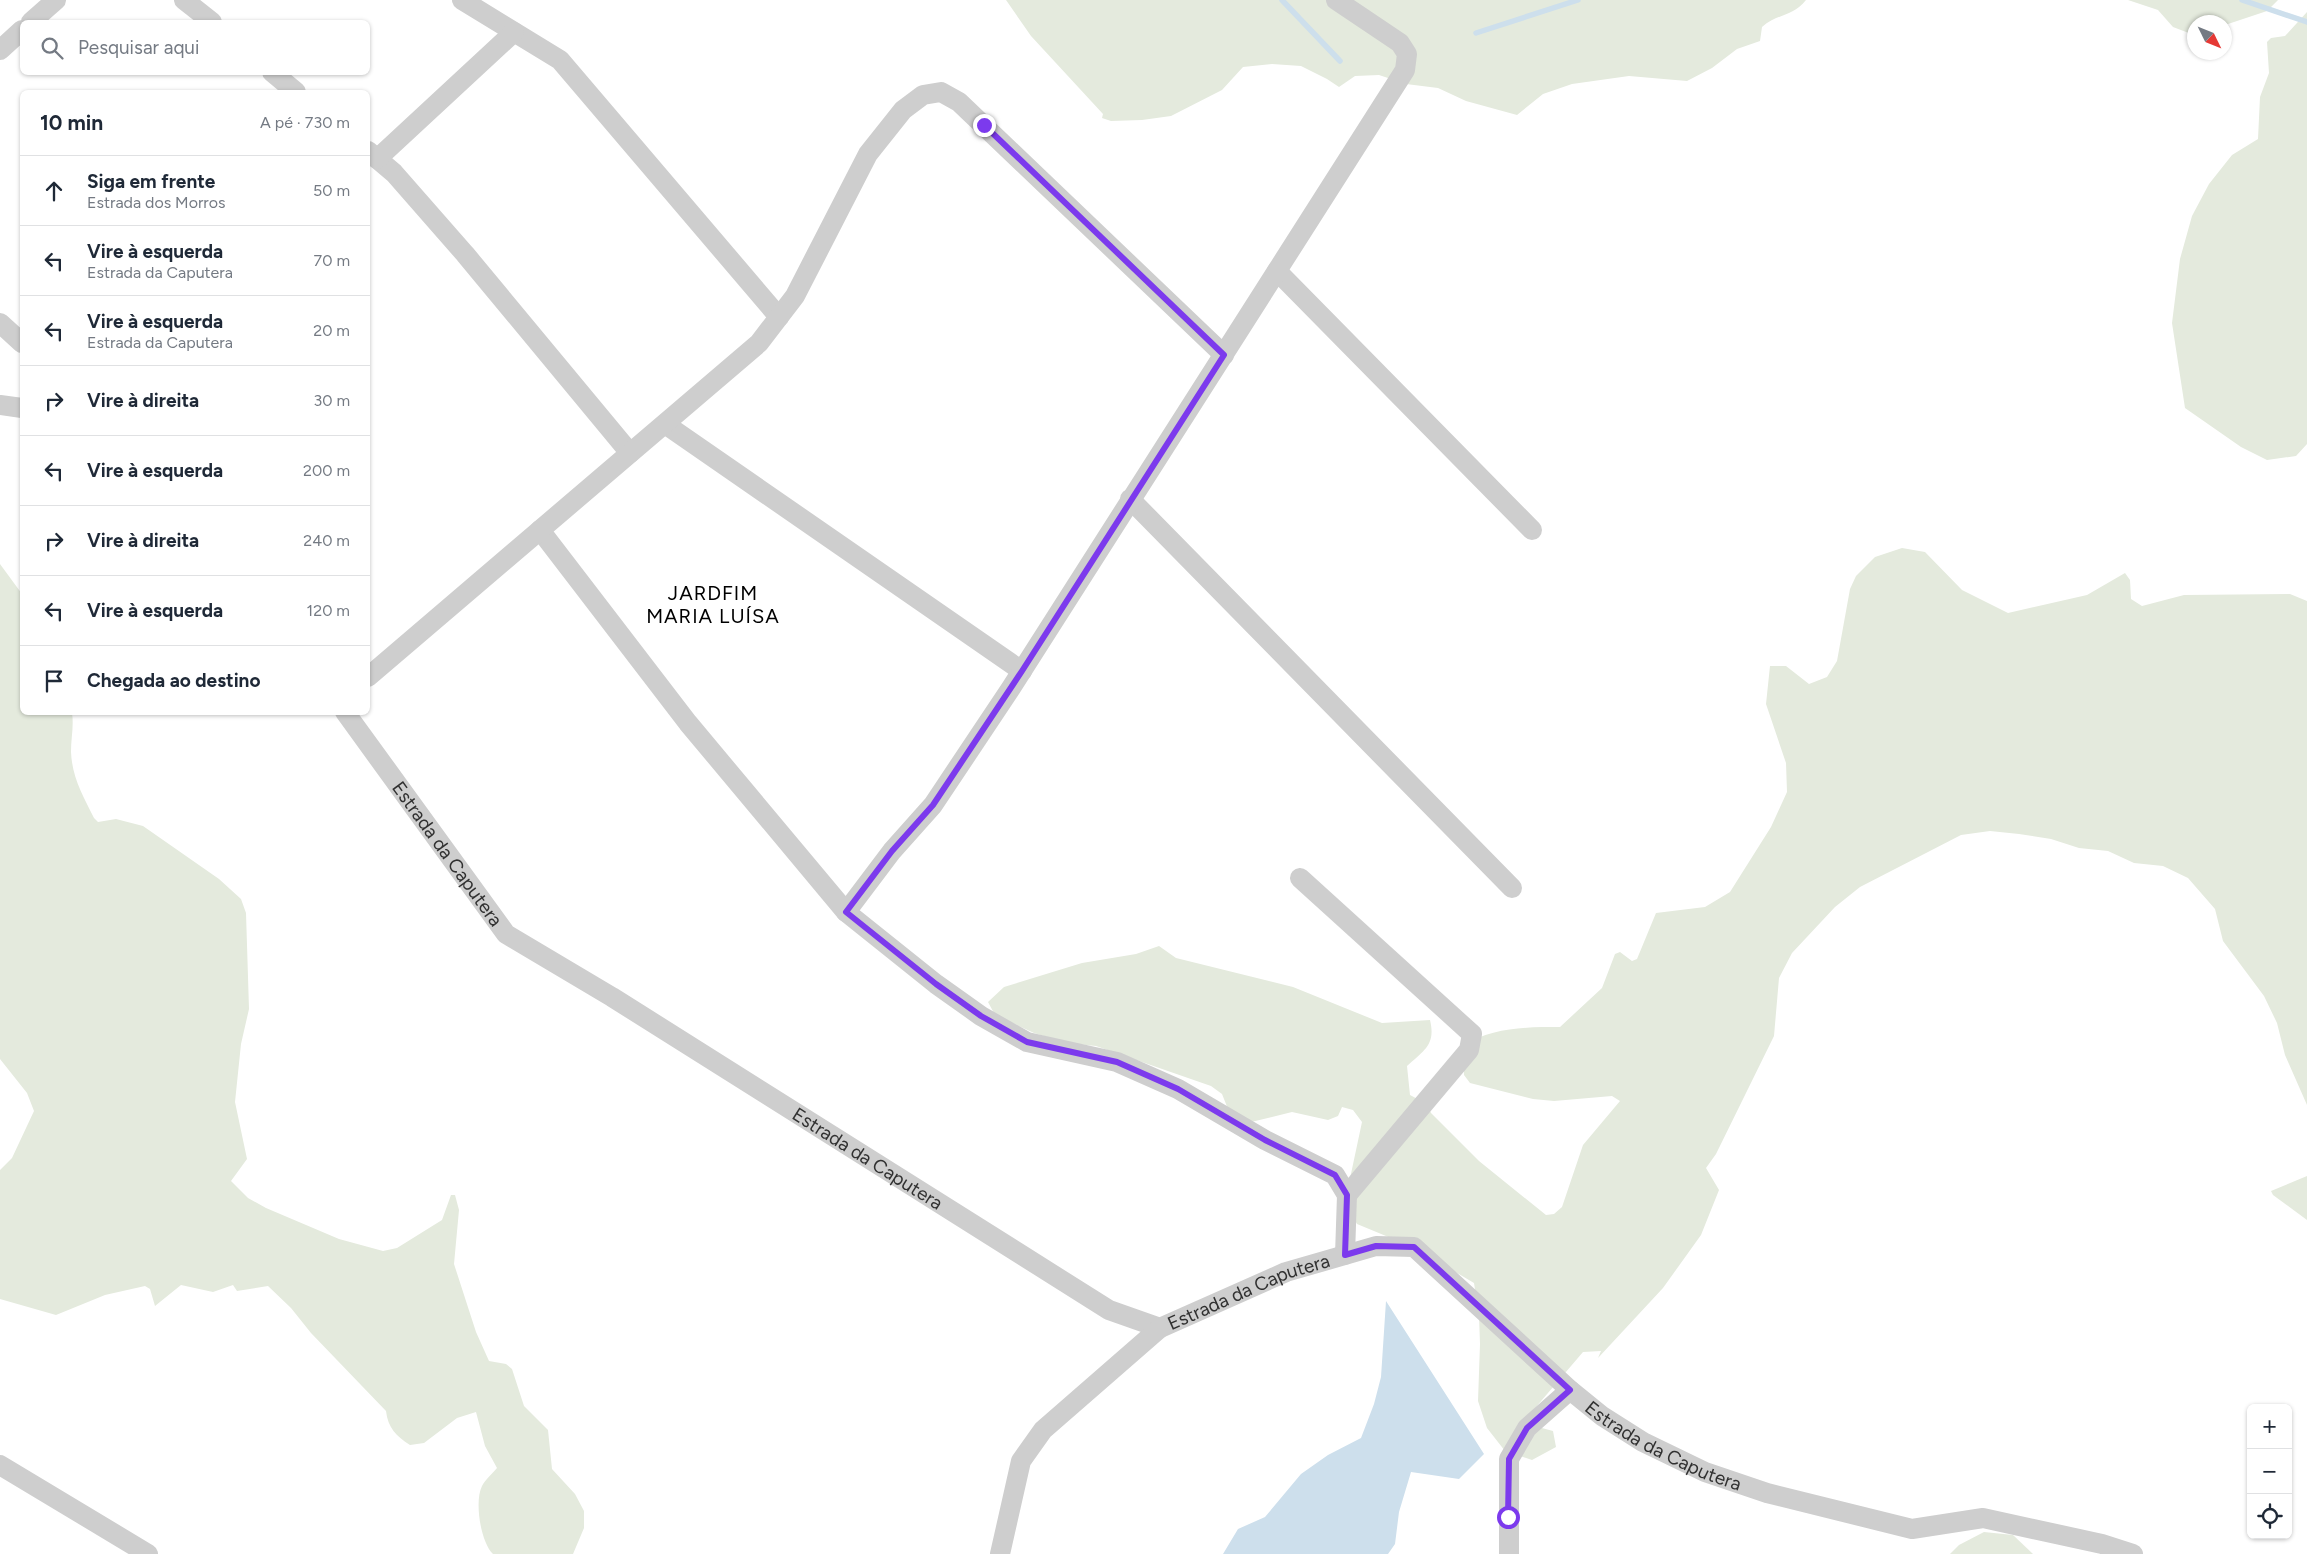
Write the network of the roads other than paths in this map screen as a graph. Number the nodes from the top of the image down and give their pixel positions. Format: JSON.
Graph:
{"nodes":[{"id":1,"x":56,"y":0,"type":"edge"},
{"id":2,"x":184,"y":0,"type":"edge"},
{"id":3,"x":462,"y":0,"type":"edge"},
{"id":4,"x":1336,"y":0,"type":"edge"},
{"id":5,"x":33,"y":20,"type":"edge"},
{"id":6,"x":209,"y":20,"type":"edge"},
{"id":7,"x":20,"y":32,"type":"edge"},
{"id":8,"x":514,"y":32,"type":"junction"},
{"id":9,"x":0,"y":50,"type":"edge"},
{"id":10,"x":276,"y":75,"type":"edge"},
{"id":11,"x":294,"y":90,"type":"edge"},
{"id":12,"x":372,"y":155,"type":"edge"},
{"id":13,"x":1277,"y":270,"type":"junction"},
{"id":14,"x":779,"y":317,"type":"junction"},
{"id":15,"x":0,"y":323,"type":"edge"},
{"id":16,"x":20,"y":341,"type":"edge"},
{"id":17,"x":1224,"y":355,"type":"junction"},
{"id":18,"x":0,"y":405,"type":"edge"},
{"id":19,"x":20,"y":408,"type":"edge"},
{"id":20,"x":665,"y":424,"type":"junction"},
{"id":21,"x":630,"y":453,"type":"junction"},
{"id":22,"x":1130,"y":499,"type":"junction"},
{"id":23,"x":540,"y":530,"type":"junction"},
{"id":24,"x":1532,"y":530,"type":"dead end"},
{"id":25,"x":1022,"y":671,"type":"junction"},
{"id":26,"x":370,"y":675,"type":"edge"},
{"id":27,"x":347,"y":715,"type":"edge"},
{"id":28,"x":1300,"y":878,"type":"dead end"},
{"id":29,"x":1512,"y":888,"type":"dead end"},
{"id":30,"x":846,"y":912,"type":"junction"},
{"id":31,"x":1347,"y":1195,"type":"junction"},
{"id":32,"x":1345,"y":1255,"type":"junction"},
{"id":33,"x":1160,"y":1328,"type":"junction"},
{"id":34,"x":1570,"y":1390,"type":"junction"},
{"id":35,"x":0,"y":1465,"type":"edge"},
{"id":36,"x":148,"y":1554,"type":"edge"},
{"id":37,"x":1000,"y":1554,"type":"edge"},
{"id":38,"x":1509,"y":1554,"type":"edge"},
{"id":39,"x":2133,"y":1554,"type":"edge"}],
"edges":[{"from":1,"to":5,"type":"street"},
{"from":2,"to":6,"type":"street"},
{"from":3,"to":8,"type":"street"},
{"from":4,"to":13,"type":"street"},
{"from":7,"to":9,"type":"street"},
{"from":8,"to":12,"type":"street"},
{"from":8,"to":14,"type":"street"},
{"from":10,"to":11,"type":"street"},
{"from":12,"to":21,"type":"street"},
{"from":13,"to":17,"type":"street"},
{"from":13,"to":24,"type":"street"},
{"from":14,"to":17,"type":"street"},
{"from":14,"to":20,"type":"street"},
{"from":15,"to":16,"type":"street"},
{"from":17,"to":22,"type":"street"},
{"from":18,"to":19,"type":"street"},
{"from":20,"to":21,"type":"street"},
{"from":20,"to":25,"type":"street"},
{"from":21,"to":23,"type":"street"},
{"from":22,"to":25,"type":"street"},
{"from":22,"to":29,"type":"street"},
{"from":23,"to":26,"type":"street"},
{"from":23,"to":30,"type":"street"},
{"from":25,"to":30,"type":"street"},
{"from":27,"to":33,"type":"street","name":"Estrada da Caputera"},
{"from":28,"to":31,"type":"street"},
{"from":30,"to":31,"type":"street"},
{"from":31,"to":32,"type":"street"},
{"from":32,"to":33,"type":"street","name":"Estrada da Caputera"},
{"from":32,"to":34,"type":"street","name":"Estrada da Caputera"},
{"from":33,"to":37,"type":"street"},
{"from":34,"to":38,"type":"street"},
{"from":34,"to":39,"type":"street","name":"Estrada da Caputera"},
{"from":35,"to":36,"type":"street"}]}
